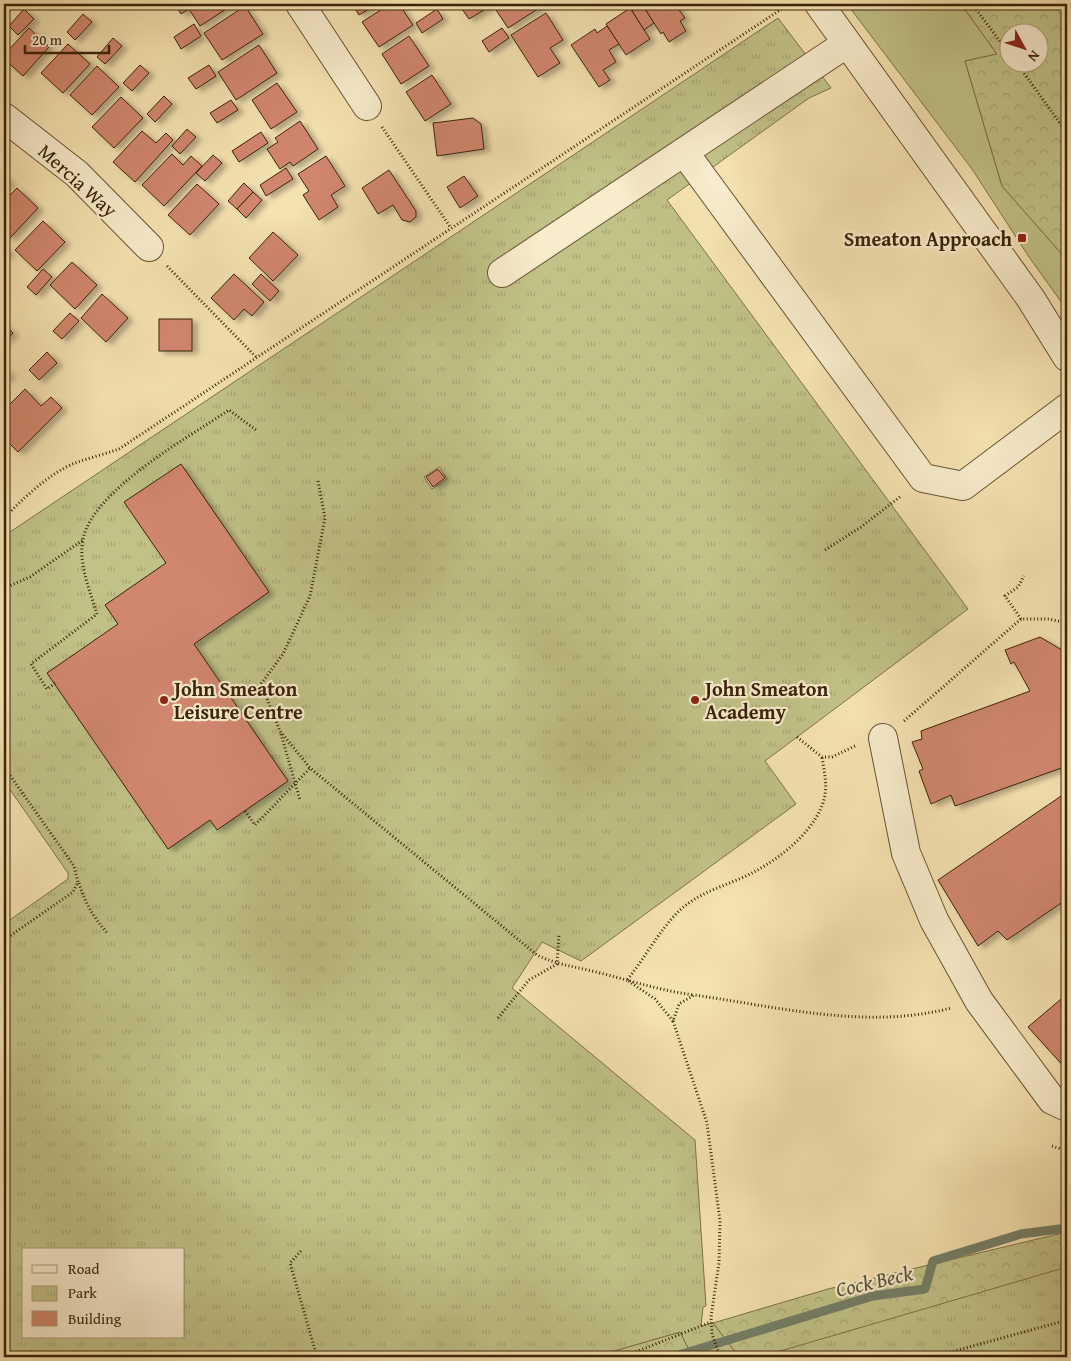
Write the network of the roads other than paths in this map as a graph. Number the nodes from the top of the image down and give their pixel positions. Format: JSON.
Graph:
{"nodes":[{"id":1,"x":300,"y":4,"type":"edge"},
{"id":2,"x":820,"y":4,"type":"edge"},
{"id":3,"x":846,"y":44,"type":"junction"},
{"id":4,"x":367,"y":106,"type":"road end"},
{"id":5,"x":4,"y":117,"type":"edge"},
{"id":6,"x":684,"y":152,"type":"junction"},
{"id":7,"x":149,"y":247,"type":"road end"},
{"id":8,"x":502,"y":273,"type":"dead end"},
{"id":9,"x":1067,"y":357,"type":"edge"},
{"id":10,"x":1067,"y":408,"type":"edge"},
{"id":11,"x":883,"y":738,"type":"road end"},
{"id":12,"x":1067,"y":1107,"type":"edge"}],
"edges":[{"from":1,"to":4,"type":"street"},
{"from":2,"to":3,"type":"street"},
{"from":3,"to":6,"type":"street"},
{"from":3,"to":9,"type":"street"},
{"from":5,"to":7,"type":"street","name":"Mercia Way"},
{"from":6,"to":8,"type":"street"},
{"from":6,"to":10,"type":"street"},
{"from":11,"to":12,"type":"street"}]}
